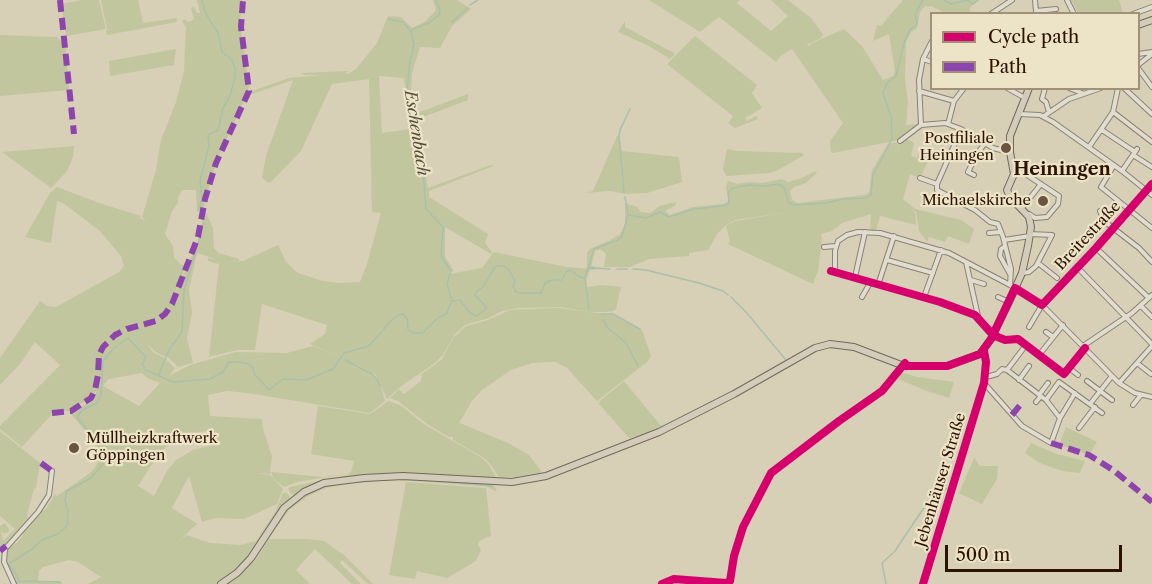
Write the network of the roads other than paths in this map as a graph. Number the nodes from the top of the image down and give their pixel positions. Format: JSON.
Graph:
{"nodes":[{"id":1,"x":1012,"y":0,"type":"edge"},
{"id":2,"x":1035,"y":0,"type":"edge"},
{"id":3,"x":1054,"y":11,"type":"edge"},
{"id":4,"x":994,"y":12,"type":"edge"},
{"id":5,"x":930,"y":45,"type":"edge"},
{"id":6,"x":1145,"y":53,"type":"junction"},
{"id":7,"x":1152,"y":53,"type":"edge"},
{"id":8,"x":1140,"y":54,"type":"edge"},
{"id":9,"x":1148,"y":58,"type":"junction"},
{"id":10,"x":923,"y":59,"type":"junction"},
{"id":11,"x":930,"y":61,"type":"edge"},
{"id":12,"x":1140,"y":64,"type":"edge"},
{"id":13,"x":1140,"y":69,"type":"edge"},
{"id":14,"x":1152,"y":87,"type":"edge"},
{"id":15,"x":962,"y":90,"type":"edge"},
{"id":16,"x":1011,"y":90,"type":"edge"},
{"id":17,"x":1028,"y":90,"type":"edge"},
{"id":18,"x":1044,"y":90,"type":"edge"},
{"id":19,"x":1074,"y":90,"type":"edge"},
{"id":20,"x":1095,"y":90,"type":"edge"},
{"id":21,"x":1118,"y":90,"type":"edge"},
{"id":22,"x":1126,"y":90,"type":"edge"},
{"id":23,"x":919,"y":91,"type":"junction"},
{"id":24,"x":1083,"y":94,"type":"junction"},
{"id":25,"x":1026,"y":98,"type":"junction"},
{"id":26,"x":954,"y":101,"type":"junction"},
{"id":27,"x":1049,"y":112,"type":"junction"},
{"id":28,"x":1113,"y":112,"type":"junction"},
{"id":29,"x":1019,"y":114,"type":"junction"},
{"id":30,"x":1152,"y":114,"type":"edge"},
{"id":31,"x":1044,"y":116,"type":"junction"},
{"id":32,"x":948,"y":124,"type":"junction"},
{"id":33,"x":921,"y":125,"type":"junction"},
{"id":34,"x":961,"y":129,"type":"junction"},
{"id":35,"x":1102,"y":130,"type":"junction"},
{"id":36,"x":900,"y":141,"type":"dead end"},
{"id":37,"x":1152,"y":142,"type":"edge"},
{"id":38,"x":985,"y":143,"type":"junction"},
{"id":39,"x":1089,"y":147,"type":"junction"},
{"id":40,"x":1010,"y":152,"type":"junction"},
{"id":41,"x":1135,"y":152,"type":"junction"},
{"id":42,"x":966,"y":156,"type":"dead end"},
{"id":43,"x":974,"y":159,"type":"junction"},
{"id":44,"x":1114,"y":165,"type":"junction"},
{"id":45,"x":1152,"y":167,"type":"edge"},
{"id":46,"x":963,"y":170,"type":"dead end"},
{"id":47,"x":1014,"y":171,"type":"junction"},
{"id":48,"x":1122,"y":171,"type":"junction"},
{"id":49,"x":968,"y":172,"type":"junction"},
{"id":50,"x":974,"y":175,"type":"dead end"},
{"id":51,"x":920,"y":178,"type":"dead end"},
{"id":52,"x":937,"y":184,"type":"junction"},
{"id":53,"x":1041,"y":184,"type":"junction"},
{"id":54,"x":1152,"y":184,"type":"edge"},
{"id":55,"x":1147,"y":191,"type":"junction"},
{"id":56,"x":1152,"y":195,"type":"edge"},
{"id":57,"x":1022,"y":208,"type":"junction"},
{"id":58,"x":1131,"y":209,"type":"junction"},
{"id":59,"x":1100,"y":211,"type":"dead end"},
{"id":60,"x":1027,"y":214,"type":"junction"},
{"id":61,"x":1114,"y":228,"type":"junction"},
{"id":62,"x":1152,"y":228,"type":"edge"},
{"id":63,"x":865,"y":232,"type":"junction"},
{"id":64,"x":1001,"y":232,"type":"junction"},
{"id":65,"x":989,"y":233,"type":"dead end"},
{"id":66,"x":1030,"y":235,"type":"junction"},
{"id":67,"x":894,"y":236,"type":"junction"},
{"id":68,"x":1005,"y":243,"type":"junction"},
{"id":69,"x":836,"y":246,"type":"junction"},
{"id":70,"x":824,"y":247,"type":"dead end"},
{"id":71,"x":1096,"y":248,"type":"junction"},
{"id":72,"x":941,"y":250,"type":"junction"},
{"id":73,"x":887,"y":260,"type":"junction"},
{"id":74,"x":965,"y":261,"type":"junction"},
{"id":75,"x":1152,"y":262,"type":"edge"},
{"id":76,"x":1038,"y":263,"type":"junction"},
{"id":77,"x":1078,"y":268,"type":"junction"},
{"id":78,"x":933,"y":273,"type":"junction"},
{"id":79,"x":1022,"y":273,"type":"junction"},
{"id":80,"x":855,"y":277,"type":"junction"},
{"id":81,"x":1057,"y":278,"type":"dead end"},
{"id":82,"x":971,"y":280,"type":"junction"},
{"id":83,"x":870,"y":283,"type":"junction"},
{"id":84,"x":984,"y":284,"type":"dead end"},
{"id":85,"x":878,"y":285,"type":"junction"},
{"id":86,"x":1012,"y":286,"type":"junction"},
{"id":87,"x":862,"y":297,"type":"dead end"},
{"id":88,"x":924,"y":297,"type":"junction"},
{"id":89,"x":998,"y":297,"type":"dead end"},
{"id":90,"x":1151,"y":297,"type":"edge"},
{"id":91,"x":1009,"y":302,"type":"junction"},
{"id":92,"x":1042,"y":305,"type":"junction"},
{"id":93,"x":1141,"y":306,"type":"junction"},
{"id":94,"x":978,"y":317,"type":"junction"},
{"id":95,"x":1152,"y":317,"type":"edge"},
{"id":96,"x":1126,"y":318,"type":"junction"},
{"id":97,"x":1062,"y":325,"type":"junction"},
{"id":98,"x":1029,"y":327,"type":"dead end"},
{"id":99,"x":1046,"y":332,"type":"dead end"},
{"id":100,"x":993,"y":335,"type":"junction"},
{"id":101,"x":1053,"y":337,"type":"junction"},
{"id":102,"x":1026,"y":345,"type":"junction"},
{"id":103,"x":1152,"y":345,"type":"edge"},
{"id":104,"x":1084,"y":347,"type":"junction"},
{"id":105,"x":984,"y":351,"type":"junction"},
{"id":106,"x":1040,"y":355,"type":"junction"},
{"id":107,"x":1137,"y":363,"type":"junction"},
{"id":108,"x":1029,"y":366,"type":"dead end"},
{"id":109,"x":1069,"y":368,"type":"junction"},
{"id":110,"x":1007,"y":370,"type":"junction"},
{"id":111,"x":1151,"y":374,"type":"edge"},
{"id":112,"x":1078,"y":375,"type":"dead end"},
{"id":113,"x":1112,"y":376,"type":"junction"},
{"id":114,"x":985,"y":377,"type":"junction"},
{"id":115,"x":1019,"y":380,"type":"junction"},
{"id":116,"x":1087,"y":381,"type":"dead end"},
{"id":117,"x":1119,"y":382,"type":"junction"},
{"id":118,"x":984,"y":383,"type":"junction"},
{"id":119,"x":1048,"y":383,"type":"dead end"},
{"id":120,"x":1101,"y":391,"type":"junction"},
{"id":121,"x":1075,"y":393,"type":"junction"},
{"id":122,"x":1040,"y":395,"type":"junction"},
{"id":123,"x":1141,"y":395,"type":"junction"},
{"id":124,"x":1152,"y":397,"type":"edge"},
{"id":125,"x":1046,"y":400,"type":"junction"},
{"id":126,"x":1112,"y":400,"type":"dead end"},
{"id":127,"x":1036,"y":402,"type":"dead end"},
{"id":128,"x":1133,"y":405,"type":"dead end"},
{"id":129,"x":1093,"y":406,"type":"junction"},
{"id":130,"x":1102,"y":413,"type":"dead end"},
{"id":131,"x":1060,"y":418,"type":"junction"},
{"id":132,"x":1079,"y":428,"type":"dead end"},
{"id":133,"x":52,"y":471,"type":"dead end"},
{"id":134,"x":14,"y":583,"type":"edge"},
{"id":135,"x":221,"y":584,"type":"edge"},
{"id":136,"x":923,"y":584,"type":"edge"}],
"edges":[{"from":1,"to":4,"type":"street"},
{"from":2,"to":3,"type":"street"},
{"from":5,"to":10,"type":"street"},
{"from":6,"to":7,"type":"street"},
{"from":6,"to":8,"type":"street"},
{"from":6,"to":9,"type":"street"},
{"from":7,"to":9,"type":"street"},
{"from":9,"to":12,"type":"street"},
{"from":10,"to":11,"type":"street"},
{"from":10,"to":23,"type":"street"},
{"from":13,"to":14,"type":"street"},
{"from":15,"to":26,"type":"street"},
{"from":16,"to":25,"type":"street"},
{"from":17,"to":25,"type":"main road"},
{"from":18,"to":27,"type":"street"},
{"from":19,"to":24,"type":"street"},
{"from":20,"to":24,"type":"street"},
{"from":21,"to":28,"type":"street"},
{"from":22,"to":30,"type":"street"},
{"from":23,"to":26,"type":"street"},
{"from":23,"to":33,"type":"street"},
{"from":24,"to":27,"type":"street"},
{"from":25,"to":29,"type":"main road"},
{"from":26,"to":32,"type":"street"},
{"from":27,"to":31,"type":"street"},
{"from":28,"to":35,"type":"street"},
{"from":28,"to":37,"type":"street"},
{"from":29,"to":31,"type":"street"},
{"from":29,"to":40,"type":"main road"},
{"from":31,"to":39,"type":"street"},
{"from":32,"to":33,"type":"street"},
{"from":32,"to":34,"type":"street"},
{"from":33,"to":36,"type":"street"},
{"from":34,"to":38,"type":"street"},
{"from":34,"to":52,"type":"street"},
{"from":35,"to":39,"type":"street"},
{"from":35,"to":41,"type":"street"},
{"from":38,"to":40,"type":"street"},
{"from":38,"to":43,"type":"street"},
{"from":39,"to":44,"type":"street"},
{"from":40,"to":47,"type":"main road"},
{"from":41,"to":45,"type":"street"},
{"from":41,"to":48,"type":"street"},
{"from":42,"to":43,"type":"street"},
{"from":43,"to":49,"type":"street"},
{"from":44,"to":48,"type":"street"},
{"from":44,"to":58,"type":"street"},
{"from":46,"to":49,"type":"street"},
{"from":47,"to":53,"type":"street"},
{"from":47,"to":57,"type":"main road"},
{"from":48,"to":55,"type":"street"},
{"from":49,"to":50,"type":"street"},
{"from":51,"to":52,"type":"street"},
{"from":52,"to":64,"type":"street"},
{"from":53,"to":57,"type":"street"},
{"from":53,"to":60,"type":"street"},
{"from":54,"to":55,"type":"street","name":"Breitestraße"},
{"from":55,"to":56,"type":"street"},
{"from":55,"to":58,"type":"street","name":"Breitestraße"},
{"from":57,"to":60,"type":"main road"},
{"from":58,"to":61,"type":"street","name":"Breitestraße"},
{"from":58,"to":62,"type":"street"},
{"from":59,"to":61,"type":"street","name":"Breitestraße"},
{"from":60,"to":66,"type":"main road"},
{"from":61,"to":71,"type":"street","name":"Breitestraße"},
{"from":61,"to":75,"type":"street"},
{"from":63,"to":67,"type":"street"},
{"from":63,"to":69,"type":"street"},
{"from":63,"to":80,"type":"street"},
{"from":64,"to":65,"type":"street"},
{"from":64,"to":68,"type":"street"},
{"from":66,"to":68,"type":"street"},
{"from":66,"to":76,"type":"street"},
{"from":66,"to":79,"type":"main road"},
{"from":67,"to":72,"type":"street"},
{"from":67,"to":73,"type":"street"},
{"from":68,"to":86,"type":"street"},
{"from":69,"to":70,"type":"street"},
{"from":69,"to":80,"type":"street"},
{"from":71,"to":77,"type":"street","name":"Breitestraße"},
{"from":71,"to":90,"type":"street"},
{"from":72,"to":74,"type":"street"},
{"from":72,"to":78,"type":"street"},
{"from":73,"to":78,"type":"street"},
{"from":73,"to":85,"type":"street"},
{"from":74,"to":82,"type":"street"},
{"from":74,"to":86,"type":"street"},
{"from":76,"to":79,"type":"street"},
{"from":76,"to":81,"type":"street"},
{"from":77,"to":92,"type":"street","name":"Breitestraße"},
{"from":77,"to":96,"type":"street"},
{"from":78,"to":88,"type":"street"},
{"from":79,"to":86,"type":"main road"},
{"from":80,"to":83,"type":"street"},
{"from":82,"to":84,"type":"street"},
{"from":82,"to":94,"type":"street"},
{"from":83,"to":85,"type":"street"},
{"from":83,"to":87,"type":"street"},
{"from":85,"to":88,"type":"street"},
{"from":86,"to":91,"type":"main road"},
{"from":86,"to":92,"type":"street"},
{"from":88,"to":94,"type":"street"},
{"from":89,"to":91,"type":"street"},
{"from":90,"to":93,"type":"street"},
{"from":91,"to":100,"type":"main road"},
{"from":92,"to":97,"type":"street"},
{"from":92,"to":98,"type":"street","name":"Breitestraße"},
{"from":93,"to":95,"type":"street"},
{"from":93,"to":96,"type":"street"},
{"from":94,"to":100,"type":"street"},
{"from":96,"to":103,"type":"street"},
{"from":96,"to":104,"type":"street"},
{"from":97,"to":101,"type":"street"},
{"from":97,"to":104,"type":"street"},
{"from":99,"to":101,"type":"street"},
{"from":100,"to":102,"type":"street"},
{"from":100,"to":105,"type":"main road"},
{"from":101,"to":106,"type":"street"},
{"from":102,"to":106,"type":"street"},
{"from":102,"to":110,"type":"street"},
{"from":103,"to":107,"type":"street"},
{"from":104,"to":109,"type":"street"},
{"from":104,"to":113,"type":"street"},
{"from":105,"to":114,"type":"street","name":"Jebenhäuser Straße"},
{"from":105,"to":135,"type":"main road"},
{"from":106,"to":109,"type":"street"},
{"from":107,"to":111,"type":"street"},
{"from":107,"to":117,"type":"street"},
{"from":108,"to":115,"type":"street"},
{"from":109,"to":112,"type":"street"},
{"from":110,"to":114,"type":"street"},
{"from":110,"to":115,"type":"street"},
{"from":113,"to":117,"type":"street"},
{"from":113,"to":120,"type":"street"},
{"from":114,"to":118,"type":"street","name":"Jebenhäuser Straße"},
{"from":115,"to":122,"type":"street"},
{"from":116,"to":120,"type":"street"},
{"from":117,"to":123,"type":"street"},
{"from":118,"to":131,"type":"street"},
{"from":118,"to":136,"type":"street","name":"Jebenhäuser Straße"},
{"from":119,"to":122,"type":"street"},
{"from":120,"to":126,"type":"street"},
{"from":120,"to":129,"type":"street"},
{"from":121,"to":125,"type":"street"},
{"from":121,"to":129,"type":"street"},
{"from":121,"to":131,"type":"street"},
{"from":122,"to":125,"type":"street"},
{"from":122,"to":127,"type":"street"},
{"from":123,"to":124,"type":"street"},
{"from":123,"to":128,"type":"street"},
{"from":125,"to":131,"type":"street"},
{"from":129,"to":130,"type":"street"},
{"from":129,"to":132,"type":"street"},
{"from":133,"to":134,"type":"street"}]}
